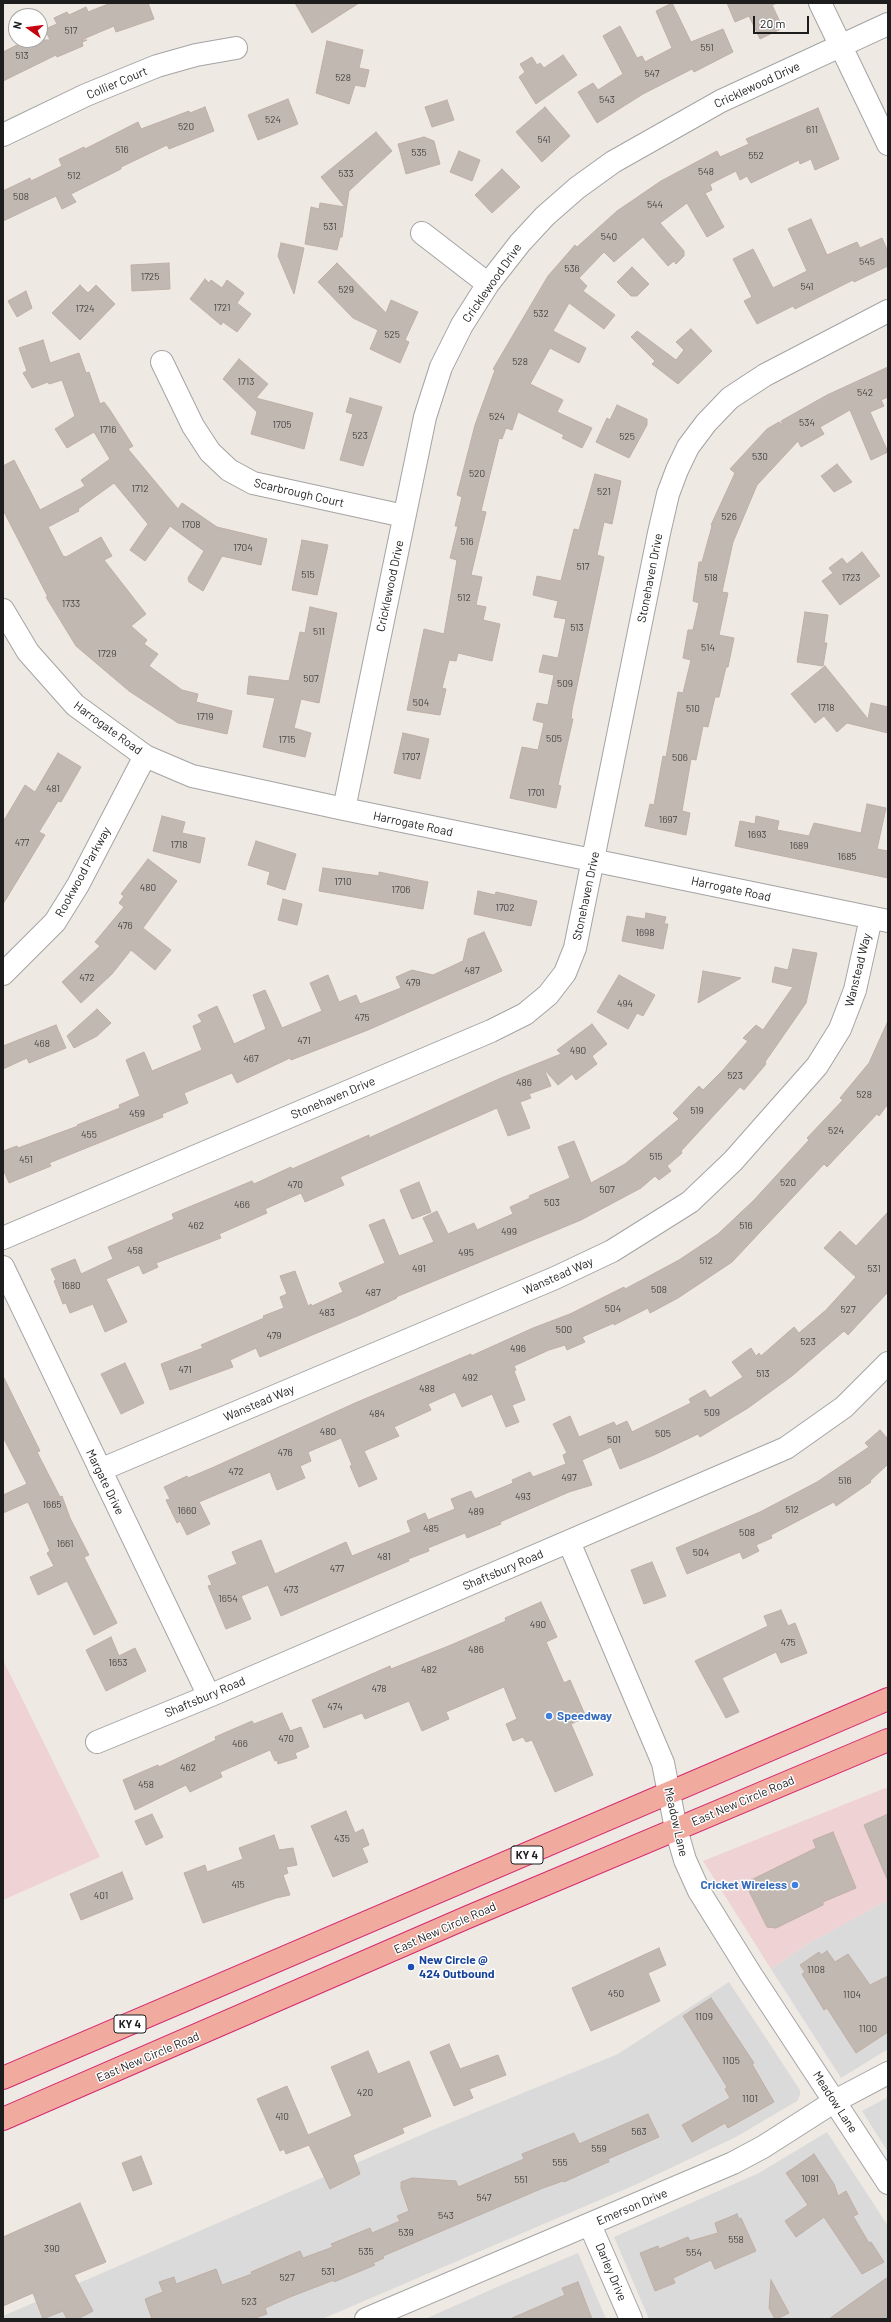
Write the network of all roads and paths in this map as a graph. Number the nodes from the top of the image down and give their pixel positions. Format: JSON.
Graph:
{"nodes":[{"id":1,"x":820,"y":3,"type":"edge"},
{"id":2,"x":888,"y":24,"type":"edge"},
{"id":3,"x":841,"y":47,"type":"junction"},
{"id":4,"x":236,"y":48,"type":"dead end"},
{"id":5,"x":3,"y":134,"type":"edge"},
{"id":6,"x":888,"y":144,"type":"edge"},
{"id":7,"x":422,"y":233,"type":"dead end"},
{"id":8,"x":488,"y":284,"type":"junction"},
{"id":9,"x":888,"y":311,"type":"edge"},
{"id":10,"x":162,"y":362,"type":"dead end"},
{"id":11,"x":404,"y":516,"type":"junction"},
{"id":12,"x":3,"y":610,"type":"edge"},
{"id":13,"x":145,"y":756,"type":"junction"},
{"id":14,"x":344,"y":809,"type":"junction"},
{"id":15,"x":594,"y":861,"type":"junction"},
{"id":16,"x":879,"y":920,"type":"edge"},
{"id":17,"x":3,"y":974,"type":"edge"},
{"id":18,"x":3,"y":1238,"type":"edge"},
{"id":19,"x":3,"y":1267,"type":"edge"},
{"id":20,"x":888,"y":1363,"type":"edge"},
{"id":21,"x":100,"y":1470,"type":"junction"},
{"id":22,"x":569,"y":1542,"type":"junction"},
{"id":23,"x":209,"y":1696,"type":"junction"},
{"id":24,"x":888,"y":1699,"type":"edge"},
{"id":25,"x":888,"y":1740,"type":"edge"},
{"id":26,"x":97,"y":1742,"type":"dead end"},
{"id":27,"x":669,"y":1793,"type":"junction"},
{"id":28,"x":676,"y":1829,"type":"junction"},
{"id":29,"x":888,"y":2073,"type":"edge"},
{"id":30,"x":3,"y":2078,"type":"edge"},
{"id":31,"x":835,"y":2101,"type":"junction"},
{"id":32,"x":3,"y":2119,"type":"edge"},
{"id":33,"x":888,"y":2183,"type":"edge"},
{"id":34,"x":590,"y":2225,"type":"junction"},
{"id":35,"x":366,"y":2319,"type":"edge"},
{"id":36,"x":631,"y":2319,"type":"edge"}],
"edges":[{"from":1,"to":3,"type":"street"},
{"from":2,"to":3,"type":"street","name":"Cricklewood Drive"},
{"from":3,"to":6,"type":"street"},
{"from":3,"to":8,"type":"street","name":"Cricklewood Drive"},
{"from":4,"to":5,"type":"street","name":"Collier Court"},
{"from":7,"to":8,"type":"street"},
{"from":8,"to":11,"type":"street","name":"Cricklewood Drive"},
{"from":9,"to":15,"type":"street","name":"Stonehaven Drive"},
{"from":10,"to":11,"type":"street","name":"Scarbrough Court"},
{"from":11,"to":14,"type":"street","name":"Cricklewood Drive"},
{"from":12,"to":13,"type":"street","name":"Harrogate Road"},
{"from":13,"to":14,"type":"street","name":"Harrogate Road"},
{"from":13,"to":17,"type":"street","name":"Rookwood Parkway"},
{"from":14,"to":15,"type":"street","name":"Harrogate Road"},
{"from":15,"to":16,"type":"street","name":"Harrogate Road"},
{"from":15,"to":18,"type":"street","name":"Stonehaven Drive"},
{"from":16,"to":21,"type":"street","name":"Wanstead Way"},
{"from":19,"to":21,"type":"street","name":"Margate Drive"},
{"from":20,"to":22,"type":"street","name":"Shaftsbury Road"},
{"from":21,"to":23,"type":"street","name":"Margate Drive"},
{"from":22,"to":23,"type":"street","name":"Shaftsbury Road"},
{"from":22,"to":27,"type":"street","name":"Meadow Lane"},
{"from":23,"to":26,"type":"street","name":"Shaftsbury Road"},
{"from":24,"to":27,"type":"highway","number":"KY 4"},
{"from":25,"to":28,"type":"highway","name":"East New Circle Road"},
{"from":27,"to":28,"type":"street","name":"Meadow Lane"},
{"from":27,"to":30,"type":"highway","number":"KY 4"},
{"from":28,"to":31,"type":"street","name":"Meadow Lane"},
{"from":28,"to":32,"type":"highway","name":"East New Circle Road"},
{"from":29,"to":31,"type":"street","name":"Emerson Drive"},
{"from":31,"to":33,"type":"street","name":"Meadow Lane"},
{"from":31,"to":34,"type":"street","name":"Emerson Drive"},
{"from":34,"to":35,"type":"street","name":"Emerson Drive"},
{"from":34,"to":36,"type":"street","name":"Darley Drive"}]}
